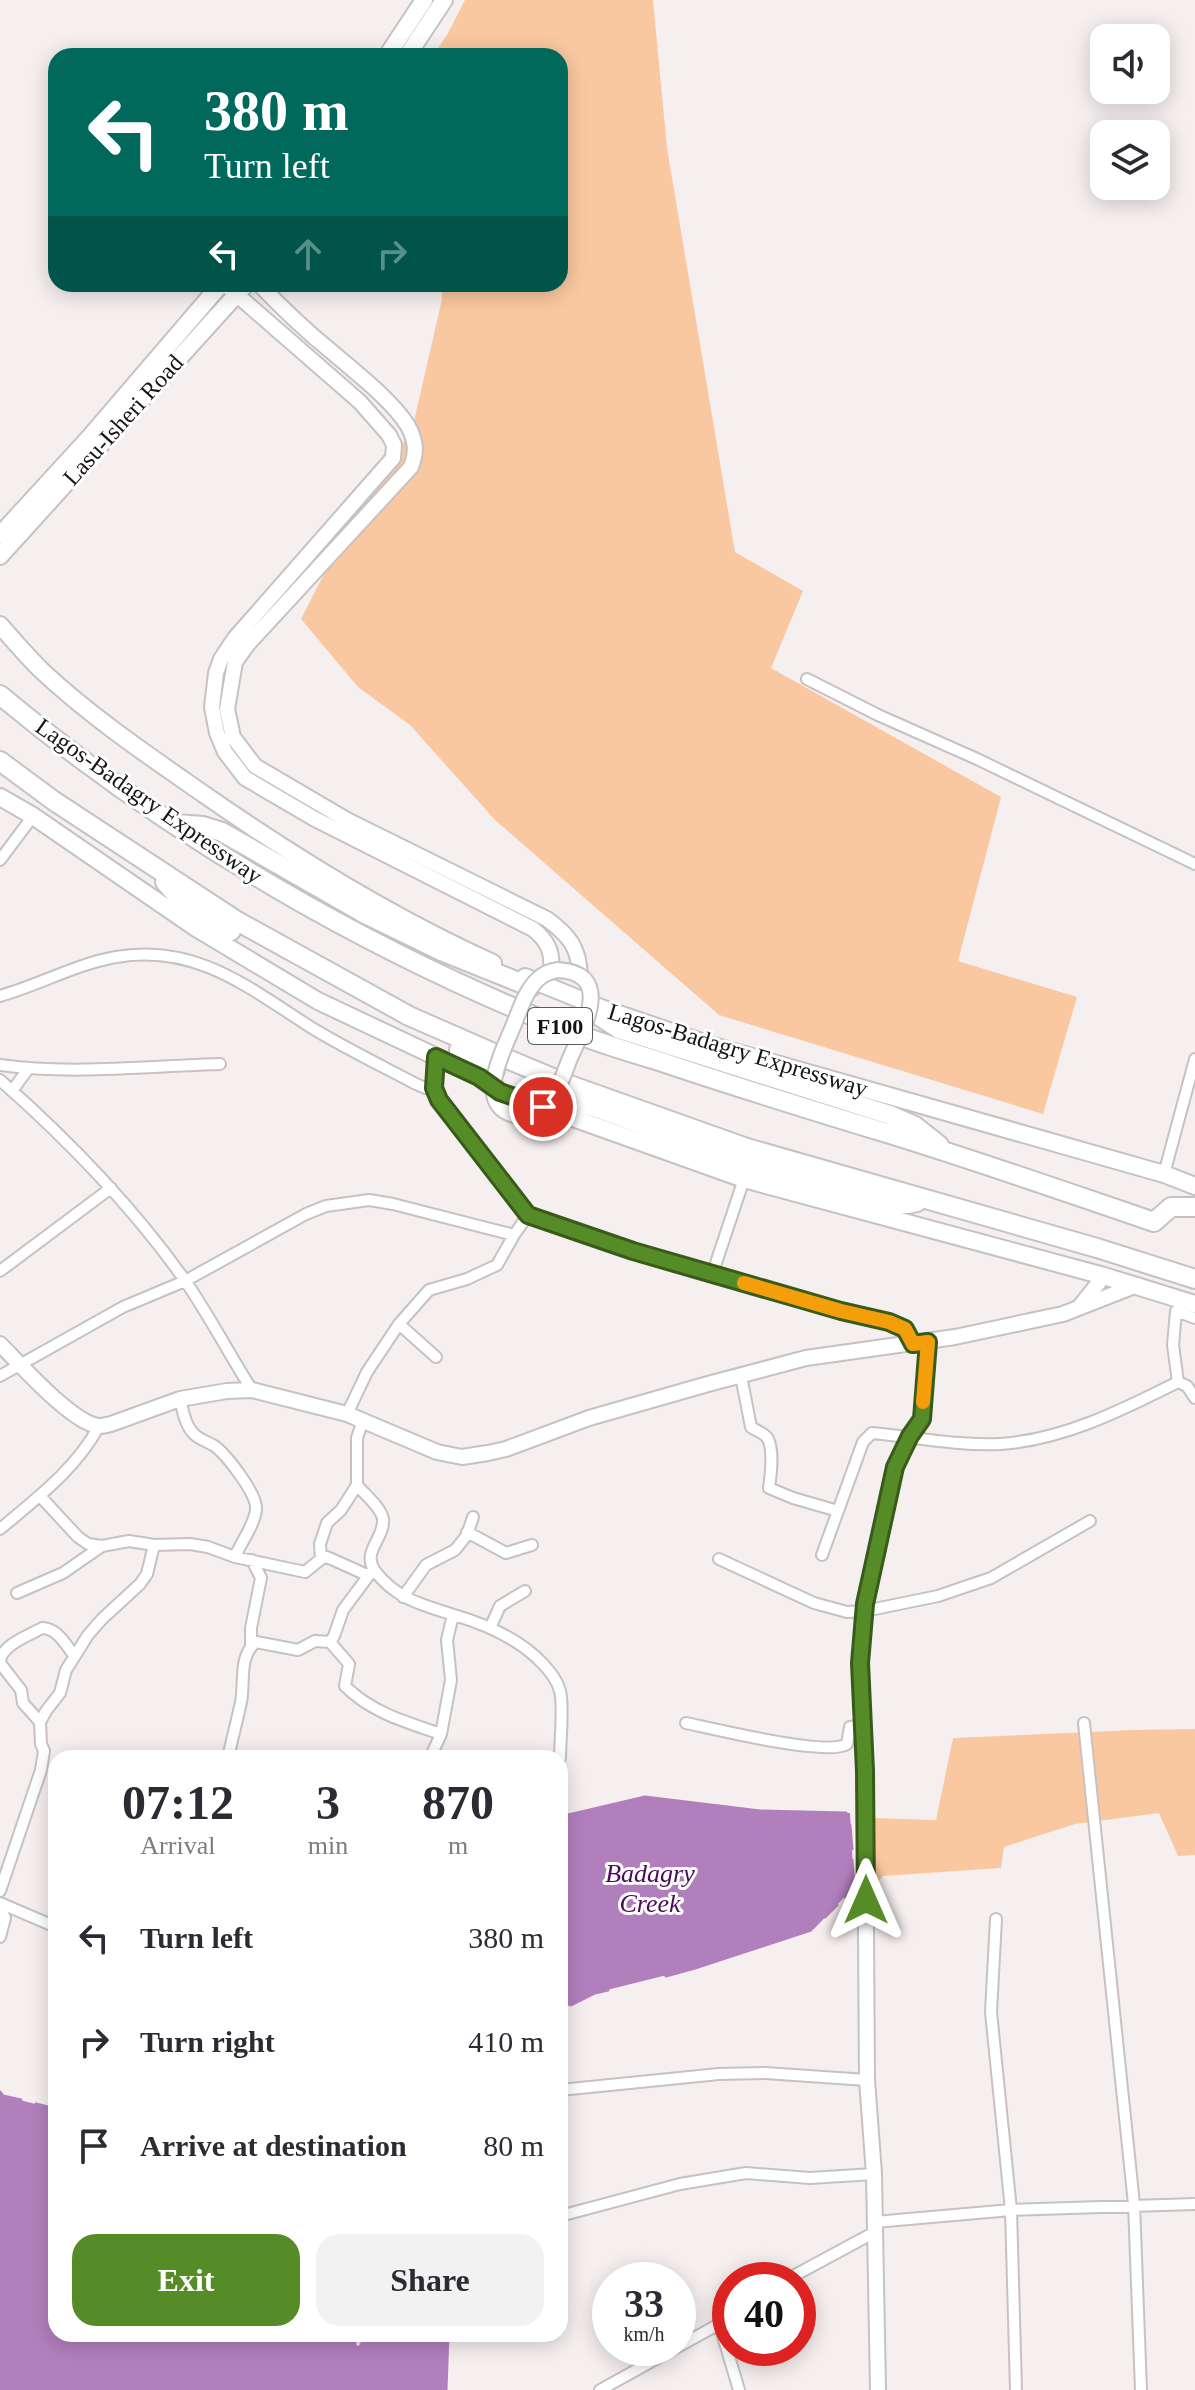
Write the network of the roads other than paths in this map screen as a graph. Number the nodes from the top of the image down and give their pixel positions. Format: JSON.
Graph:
{"nodes":[{"id":1,"x":424,"y":0,"type":"edge"},
{"id":2,"x":444,"y":0,"type":"edge"},
{"id":3,"x":392,"y":48,"type":"edge"},
{"id":4,"x":412,"y":48,"type":"edge"},
{"id":5,"x":227,"y":292,"type":"edge"},
{"id":6,"x":228,"y":292,"type":"edge"},
{"id":7,"x":238,"y":292,"type":"edge"},
{"id":8,"x":267,"y":292,"type":"edge"},
{"id":9,"x":0,"y":535,"type":"edge"},
{"id":10,"x":0,"y":556,"type":"edge"},
{"id":11,"x":0,"y":625,"type":"edge"},
{"id":12,"x":807,"y":679,"type":"dead end"},
{"id":13,"x":0,"y":695,"type":"edge"},
{"id":14,"x":0,"y":761,"type":"edge"},
{"id":15,"x":0,"y":797,"type":"edge"},
{"id":16,"x":33,"y":816,"type":"junction"},
{"id":17,"x":175,"y":824,"type":"junction"},
{"id":18,"x":0,"y":836,"type":"edge"},
{"id":19,"x":11,"y":845,"type":"junction"},
{"id":20,"x":396,"y":852,"type":"junction"},
{"id":21,"x":0,"y":860,"type":"edge"},
{"id":22,"x":1195,"y":864,"type":"edge"},
{"id":23,"x":154,"y":867,"type":"junction"},
{"id":24,"x":551,"y":971,"type":"junction"},
{"id":25,"x":580,"y":976,"type":"junction"},
{"id":26,"x":531,"y":987,"type":"junction"},
{"id":27,"x":0,"y":996,"type":"edge"},
{"id":28,"x":590,"y":1010,"type":"junction"},
{"id":29,"x":436,"y":1057,"type":"junction"},
{"id":30,"x":1195,"y":1059,"type":"edge"},
{"id":31,"x":220,"y":1064,"type":"dead end"},
{"id":32,"x":0,"y":1065,"type":"edge"},
{"id":33,"x":28,"y":1069,"type":"junction"},
{"id":34,"x":495,"y":1070,"type":"junction"},
{"id":35,"x":0,"y":1080,"type":"edge"},
{"id":36,"x":434,"y":1088,"type":"junction"},
{"id":37,"x":12,"y":1091,"type":"junction"},
{"id":38,"x":553,"y":1096,"type":"junction"},
{"id":39,"x":944,"y":1151,"type":"junction"},
{"id":40,"x":1164,"y":1174,"type":"junction"},
{"id":41,"x":744,"y":1179,"type":"junction"},
{"id":42,"x":1195,"y":1186,"type":"edge"},
{"id":43,"x":111,"y":1188,"type":"junction"},
{"id":44,"x":925,"y":1199,"type":"junction"},
{"id":45,"x":1195,"y":1207,"type":"edge"},
{"id":46,"x":528,"y":1215,"type":"junction"},
{"id":47,"x":514,"y":1235,"type":"junction"},
{"id":48,"x":0,"y":1271,"type":"edge"},
{"id":49,"x":712,"y":1275,"type":"junction"},
{"id":50,"x":1104,"y":1276,"type":"junction"},
{"id":51,"x":1195,"y":1279,"type":"edge"},
{"id":52,"x":185,"y":1281,"type":"junction"},
{"id":53,"x":1137,"y":1285,"type":"junction"},
{"id":54,"x":1195,"y":1304,"type":"edge"},
{"id":55,"x":1077,"y":1309,"type":"junction"},
{"id":56,"x":1195,"y":1318,"type":"edge"},
{"id":57,"x":399,"y":1324,"type":"junction"},
{"id":58,"x":920,"y":1343,"type":"junction"},
{"id":59,"x":0,"y":1344,"type":"edge"},
{"id":60,"x":436,"y":1357,"type":"dead end"},
{"id":61,"x":20,"y":1364,"type":"junction"},
{"id":62,"x":0,"y":1376,"type":"edge"},
{"id":63,"x":741,"y":1376,"type":"junction"},
{"id":64,"x":1178,"y":1382,"type":"junction"},
{"id":65,"x":252,"y":1390,"type":"junction"},
{"id":66,"x":1195,"y":1398,"type":"edge"},
{"id":67,"x":180,"y":1399,"type":"junction"},
{"id":68,"x":347,"y":1414,"type":"junction"},
{"id":69,"x":363,"y":1420,"type":"junction"},
{"id":70,"x":99,"y":1426,"type":"junction"},
{"id":71,"x":910,"y":1436,"type":"junction"},
{"id":72,"x":357,"y":1485,"type":"junction"},
{"id":73,"x":40,"y":1496,"type":"junction"},
{"id":74,"x":838,"y":1511,"type":"junction"},
{"id":75,"x":473,"y":1517,"type":"dead end"},
{"id":76,"x":1090,"y":1521,"type":"dead end"},
{"id":77,"x":0,"y":1529,"type":"edge"},
{"id":78,"x":467,"y":1532,"type":"junction"},
{"id":79,"x":154,"y":1545,"type":"junction"},
{"id":80,"x":532,"y":1545,"type":"dead end"},
{"id":81,"x":102,"y":1546,"type":"junction"},
{"id":82,"x":822,"y":1555,"type":"dead end"},
{"id":83,"x":235,"y":1557,"type":"junction"},
{"id":84,"x":321,"y":1559,"type":"junction"},
{"id":85,"x":719,"y":1559,"type":"dead end"},
{"id":86,"x":252,"y":1560,"type":"junction"},
{"id":87,"x":370,"y":1572,"type":"junction"},
{"id":88,"x":525,"y":1591,"type":"dead end"},
{"id":89,"x":17,"y":1593,"type":"dead end"},
{"id":90,"x":403,"y":1597,"type":"junction"},
{"id":91,"x":865,"y":1611,"type":"junction"},
{"id":92,"x":453,"y":1615,"type":"junction"},
{"id":93,"x":490,"y":1628,"type":"junction"},
{"id":94,"x":330,"y":1642,"type":"junction"},
{"id":95,"x":251,"y":1646,"type":"junction"},
{"id":96,"x":74,"y":1655,"type":"junction"},
{"id":97,"x":0,"y":1662,"type":"edge"},
{"id":98,"x":40,"y":1722,"type":"junction"},
{"id":99,"x":686,"y":1723,"type":"dead end"},
{"id":100,"x":1084,"y":1723,"type":"dead end"},
{"id":101,"x":863,"y":1725,"type":"junction"},
{"id":102,"x":441,"y":1734,"type":"junction"},
{"id":103,"x":230,"y":1750,"type":"edge"},
{"id":104,"x":434,"y":1750,"type":"edge"},
{"id":105,"x":560,"y":1750,"type":"edge"},
{"id":106,"x":0,"y":1891,"type":"edge"},
{"id":107,"x":0,"y":1905,"type":"edge"},
{"id":108,"x":996,"y":1919,"type":"dead end"},
{"id":109,"x":48,"y":1924,"type":"edge"},
{"id":110,"x":0,"y":1937,"type":"edge"},
{"id":111,"x":867,"y":2080,"type":"junction"},
{"id":112,"x":568,"y":2089,"type":"edge"},
{"id":113,"x":874,"y":2174,"type":"junction"},
{"id":114,"x":1134,"y":2204,"type":"junction"},
{"id":115,"x":1195,"y":2204,"type":"edge"},
{"id":116,"x":1011,"y":2210,"type":"junction"},
{"id":117,"x":568,"y":2214,"type":"edge"},
{"id":118,"x":875,"y":2227,"type":"junction"},
{"id":119,"x":816,"y":2262,"type":"edge"},
{"id":120,"x":712,"y":2330,"type":"edge"},
{"id":121,"x":732,"y":2366,"type":"edge"},
{"id":122,"x":600,"y":2390,"type":"edge"},
{"id":123,"x":739,"y":2390,"type":"edge"},
{"id":124,"x":878,"y":2390,"type":"edge"},
{"id":125,"x":1016,"y":2390,"type":"edge"},
{"id":126,"x":1141,"y":2390,"type":"edge"}],
"edges":[{"from":1,"to":3,"type":"main road"},
{"from":2,"to":4,"type":"main road"},
{"from":5,"to":9,"type":"main road","name":"Lasu-Isheri Road"},
{"from":6,"to":10,"type":"main road","name":"Lasu-Isheri Road"},
{"from":7,"to":20,"type":"main road"},
{"from":8,"to":20,"type":"main road"},
{"from":11,"to":40,"type":"main road","name":"Lagos-Badagry Expressway"},
{"from":12,"to":22,"type":"street"},
{"from":13,"to":17,"type":"highway","name":"Lagos-Badagry Expressway","number":"F100"},
{"from":14,"to":23,"type":"highway","name":"Lagos-Badagry Expressway","number":"F100"},
{"from":15,"to":16,"type":"main road"},
{"from":16,"to":19,"type":"street"},
{"from":16,"to":29,"type":"main road"},
{"from":17,"to":26,"type":"highway"},
{"from":17,"to":39,"type":"highway","name":"Lagos-Badagry Expressway","number":"F100"},
{"from":18,"to":19,"type":"street"},
{"from":19,"to":21,"type":"street"},
{"from":20,"to":24,"type":"main road"},
{"from":20,"to":25,"type":"main road"},
{"from":23,"to":34,"type":"highway"},
{"from":23,"to":44,"type":"highway","name":"Lagos-Badagry Expressway","number":"F100"},
{"from":24,"to":25,"type":"main road","bridge":true},
{"from":24,"to":26,"type":"main road","bridge":true},
{"from":25,"to":28,"type":"main road","bridge":true},
{"from":26,"to":34,"type":"main road","bridge":true},
{"from":27,"to":36,"type":"street"},
{"from":28,"to":38,"type":"main road","bridge":true},
{"from":28,"to":39,"type":"highway"},
{"from":29,"to":36,"type":"street"},
{"from":29,"to":41,"type":"main road"},
{"from":30,"to":40,"type":"street"},
{"from":31,"to":33,"type":"street"},
{"from":32,"to":33,"type":"street"},
{"from":33,"to":37,"type":"street"},
{"from":34,"to":38,"type":"main road","bridge":true},
{"from":35,"to":37,"type":"street"},
{"from":36,"to":46,"type":"street"},
{"from":37,"to":43,"type":"street"},
{"from":38,"to":44,"type":"highway"},
{"from":39,"to":45,"type":"highway","name":"Lagos-Badagry Expressway","number":"F100"},
{"from":40,"to":42,"type":"main road","name":"Lagos-Badagry Expressway"},
{"from":41,"to":49,"type":"street"},
{"from":41,"to":50,"type":"main road"},
{"from":43,"to":48,"type":"street"},
{"from":43,"to":52,"type":"street"},
{"from":44,"to":51,"type":"highway","name":"Lagos-Badagry Expressway","number":"F100"},
{"from":46,"to":47,"type":"street"},
{"from":46,"to":49,"type":"street"},
{"from":47,"to":52,"type":"street"},
{"from":47,"to":57,"type":"street"},
{"from":49,"to":58,"type":"street"},
{"from":50,"to":53,"type":"main road"},
{"from":50,"to":55,"type":"main road"},
{"from":52,"to":61,"type":"street"},
{"from":52,"to":65,"type":"street"},
{"from":53,"to":54,"type":"main road"},
{"from":53,"to":55,"type":"main road"},
{"from":55,"to":58,"type":"main road"},
{"from":56,"to":64,"type":"street"},
{"from":57,"to":60,"type":"street"},
{"from":57,"to":68,"type":"street"},
{"from":58,"to":63,"type":"main road"},
{"from":58,"to":71,"type":"main road"},
{"from":59,"to":61,"type":"main road"},
{"from":61,"to":62,"type":"street"},
{"from":61,"to":70,"type":"main road"},
{"from":63,"to":69,"type":"main road"},
{"from":63,"to":74,"type":"street"},
{"from":64,"to":66,"type":"street"},
{"from":64,"to":71,"type":"street"},
{"from":65,"to":67,"type":"main road"},
{"from":65,"to":68,"type":"main road"},
{"from":67,"to":70,"type":"main road"},
{"from":67,"to":83,"type":"street"},
{"from":68,"to":69,"type":"main road"},
{"from":69,"to":72,"type":"street"},
{"from":70,"to":73,"type":"street"},
{"from":71,"to":74,"type":"street"},
{"from":71,"to":91,"type":"main road"},
{"from":72,"to":84,"type":"street"},
{"from":72,"to":87,"type":"street"},
{"from":73,"to":77,"type":"street"},
{"from":73,"to":81,"type":"street"},
{"from":74,"to":82,"type":"street"},
{"from":75,"to":78,"type":"street"},
{"from":76,"to":91,"type":"street"},
{"from":78,"to":80,"type":"street"},
{"from":78,"to":90,"type":"street"},
{"from":79,"to":81,"type":"street"},
{"from":79,"to":83,"type":"street"},
{"from":79,"to":96,"type":"street"},
{"from":81,"to":89,"type":"street"},
{"from":83,"to":86,"type":"street"},
{"from":84,"to":86,"type":"street"},
{"from":84,"to":87,"type":"street"},
{"from":85,"to":91,"type":"street"},
{"from":86,"to":95,"type":"street"},
{"from":87,"to":90,"type":"street"},
{"from":87,"to":94,"type":"street"},
{"from":88,"to":93,"type":"street"},
{"from":90,"to":92,"type":"street"},
{"from":91,"to":101,"type":"main road"},
{"from":92,"to":93,"type":"street"},
{"from":92,"to":102,"type":"street"},
{"from":93,"to":105,"type":"street"},
{"from":94,"to":95,"type":"street"},
{"from":94,"to":102,"type":"street"},
{"from":95,"to":103,"type":"street"},
{"from":96,"to":97,"type":"street"},
{"from":96,"to":98,"type":"street"},
{"from":97,"to":98,"type":"street"},
{"from":98,"to":106,"type":"street"},
{"from":99,"to":101,"type":"street"},
{"from":100,"to":114,"type":"street"},
{"from":101,"to":111,"type":"main road"},
{"from":102,"to":104,"type":"street"},
{"from":107,"to":109,"type":"street"},
{"from":107,"to":110,"type":"street"},
{"from":108,"to":116,"type":"street"},
{"from":111,"to":112,"type":"street"},
{"from":111,"to":113,"type":"main road"},
{"from":113,"to":117,"type":"street"},
{"from":113,"to":118,"type":"main road"},
{"from":114,"to":115,"type":"street"},
{"from":114,"to":116,"type":"street"},
{"from":114,"to":126,"type":"street"},
{"from":116,"to":118,"type":"street"},
{"from":116,"to":125,"type":"street"},
{"from":118,"to":119,"type":"street"},
{"from":118,"to":124,"type":"main road"},
{"from":120,"to":122,"type":"street"},
{"from":121,"to":123,"type":"street"}]}
